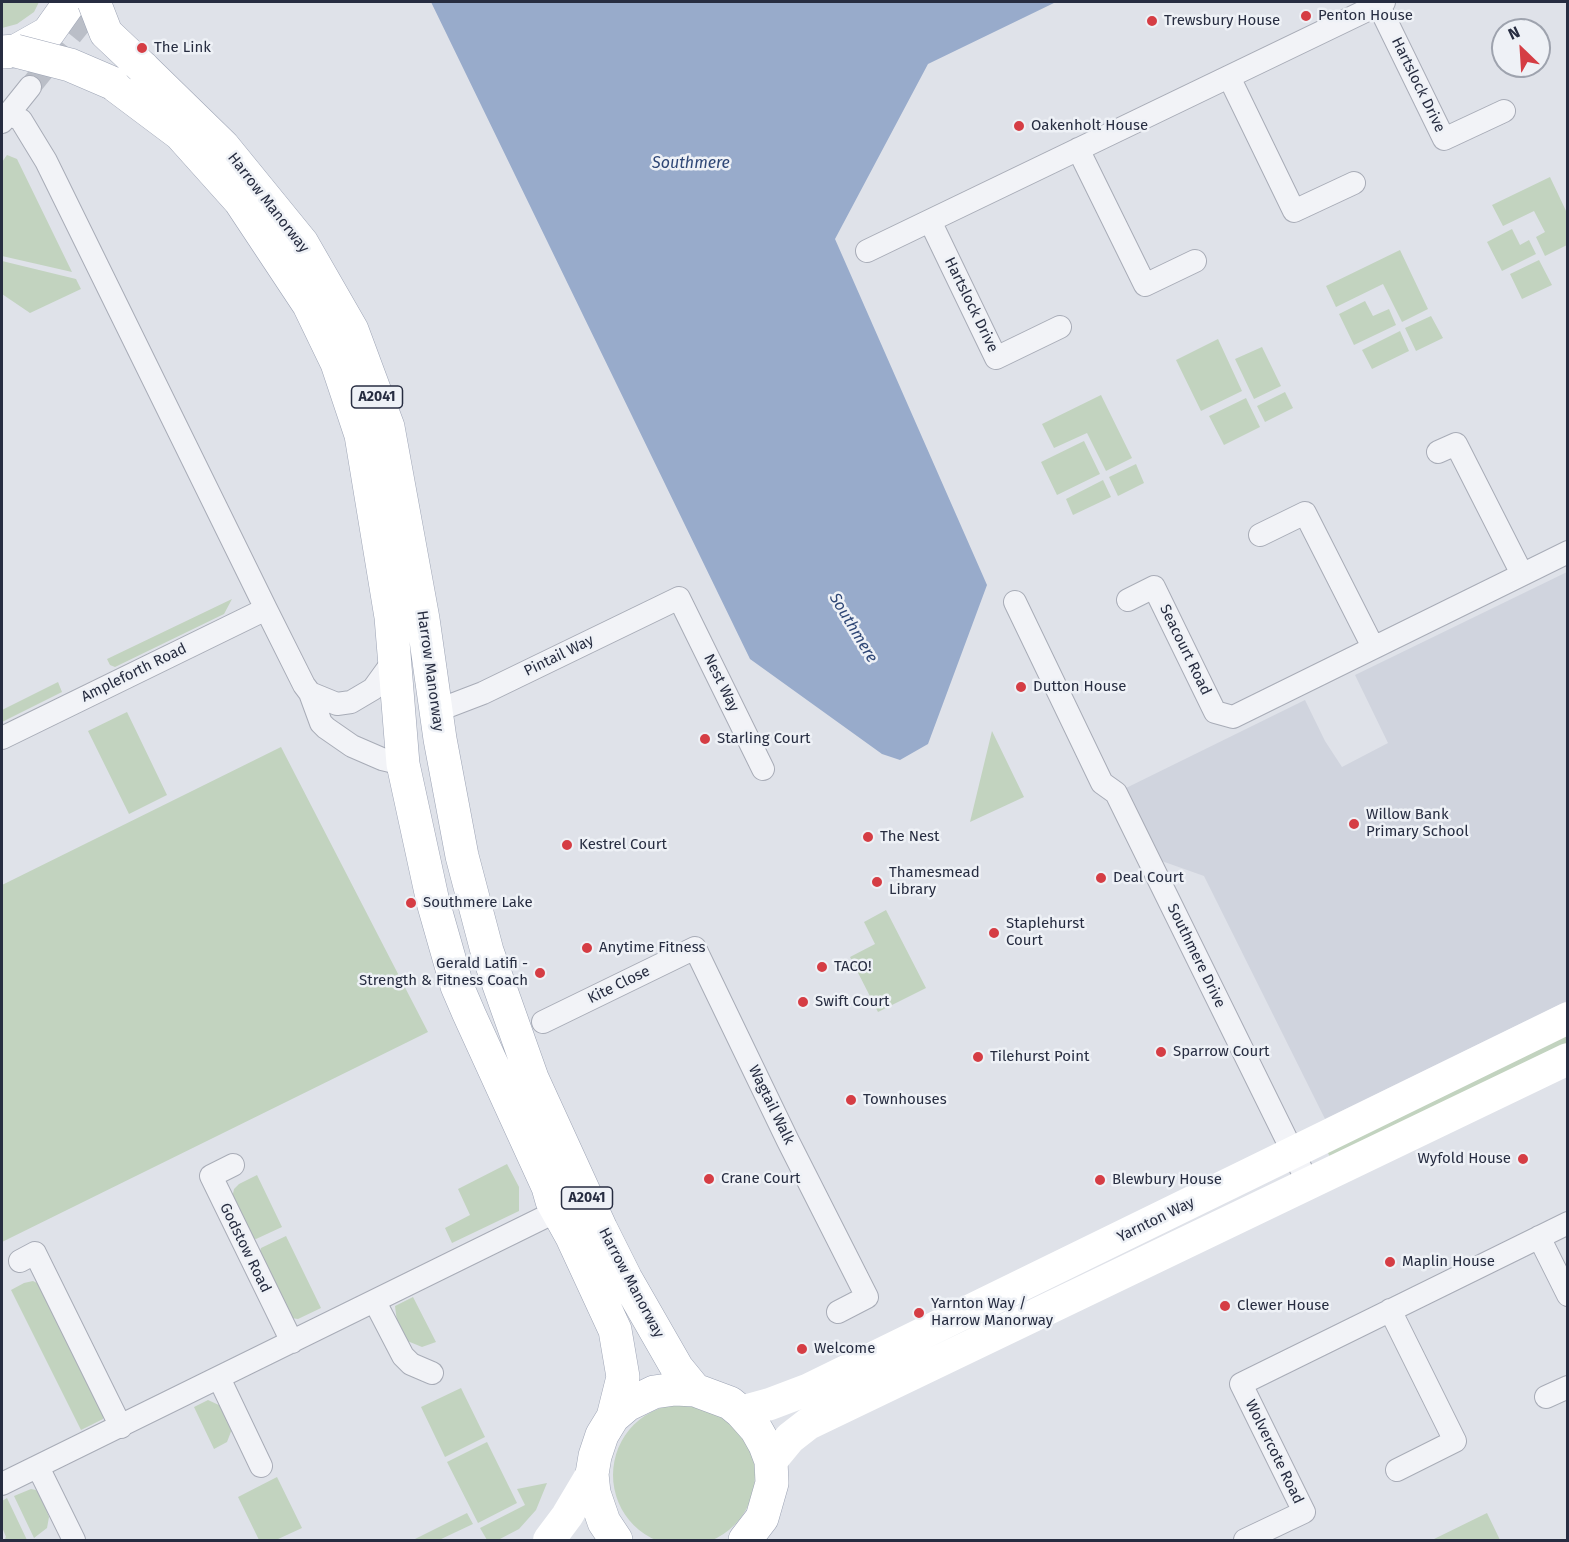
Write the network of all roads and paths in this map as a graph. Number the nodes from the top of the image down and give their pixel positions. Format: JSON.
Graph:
{"nodes":[{"id":1,"x":70,"y":2,"type":"edge"},
{"id":2,"x":93,"y":2,"type":"edge"},
{"id":3,"x":1381,"y":3,"type":"edge"},
{"id":4,"x":9,"y":52,"type":"edge"},
{"id":5,"x":1229,"y":77,"type":"junction"},
{"id":6,"x":30,"y":87,"type":"tunnel mouth"},
{"id":7,"x":1504,"y":111,"type":"dead end"},
{"id":8,"x":5,"y":118,"type":"edge"},
{"id":9,"x":1078,"y":149,"type":"junction"},
{"id":10,"x":1354,"y":183,"type":"dead end"},
{"id":11,"x":930,"y":221,"type":"junction"},
{"id":12,"x":867,"y":251,"type":"dead end"},
{"id":13,"x":1195,"y":261,"type":"dead end"},
{"id":14,"x":1060,"y":327,"type":"dead end"},
{"id":15,"x":1438,"y":452,"type":"dead end"},
{"id":16,"x":1260,"y":535,"type":"dead end"},
{"id":17,"x":1568,"y":552,"type":"edge"},
{"id":18,"x":1522,"y":574,"type":"junction"},
{"id":19,"x":679,"y":598,"type":"joint"},
{"id":20,"x":1128,"y":600,"type":"dead end"},
{"id":21,"x":1015,"y":602,"type":"dead end"},
{"id":22,"x":266,"y":609,"type":"junction"},
{"id":23,"x":1373,"y":647,"type":"junction"},
{"id":24,"x":394,"y":660,"type":"junction"},
{"id":25,"x":310,"y":693,"type":"junction"},
{"id":26,"x":436,"y":711,"type":"junction"},
{"id":27,"x":2,"y":738,"type":"edge"},
{"id":28,"x":403,"y":764,"type":"junction"},
{"id":29,"x":763,"y":769,"type":"dead end"},
{"id":30,"x":695,"y":948,"type":"joint"},
{"id":31,"x":1568,"y":1018,"type":"edge"},
{"id":32,"x":543,"y":1022,"type":"dead end"},
{"id":33,"x":1568,"y":1059,"type":"edge"},
{"id":34,"x":1294,"y":1153,"type":"junction"},
{"id":35,"x":233,"y":1165,"type":"dead end"},
{"id":36,"x":1309,"y":1185,"type":"junction"},
{"id":37,"x":557,"y":1211,"type":"junction"},
{"id":38,"x":1568,"y":1223,"type":"edge"},
{"id":39,"x":1539,"y":1237,"type":"junction"},
{"id":40,"x":27,"y":1257,"type":"dead end"},
{"id":41,"x":1568,"y":1295,"type":"edge"},
{"id":42,"x":375,"y":1302,"type":"junction"},
{"id":43,"x":1390,"y":1310,"type":"junction"},
{"id":44,"x":838,"y":1312,"type":"dead end"},
{"id":45,"x":292,"y":1342,"type":"junction"},
{"id":46,"x":432,"y":1373,"type":"dead end"},
{"id":47,"x":219,"y":1378,"type":"junction"},
{"id":48,"x":1568,"y":1387,"type":"edge"},
{"id":49,"x":694,"y":1390,"type":"junction"},
{"id":50,"x":1546,"y":1397,"type":"dead end"},
{"id":51,"x":741,"y":1412,"type":"junction"},
{"id":52,"x":613,"y":1417,"type":"junction"},
{"id":53,"x":121,"y":1427,"type":"junction"},
{"id":54,"x":771,"y":1461,"type":"junction"},
{"id":55,"x":261,"y":1466,"type":"dead end"},
{"id":56,"x":38,"y":1467,"type":"junction"},
{"id":57,"x":1397,"y":1470,"type":"dead end"},
{"id":58,"x":592,"y":1474,"type":"junction"},
{"id":59,"x":2,"y":1484,"type":"edge"},
{"id":60,"x":757,"y":1533,"type":"edge"},
{"id":61,"x":74,"y":1540,"type":"edge"},
{"id":62,"x":549,"y":1540,"type":"edge"},
{"id":63,"x":616,"y":1540,"type":"edge"},
{"id":64,"x":1245,"y":1540,"type":"edge"}],
"edges":[{"from":1,"to":4,"type":"main road"},
{"from":2,"to":26,"type":"main road","name":"Harrow Manorway","number":"A2041","bridge":true},
{"from":3,"to":5,"type":"street","name":"Hartslock Drive"},
{"from":3,"to":7,"type":"street","name":"Hartslock Drive"},
{"from":4,"to":24,"type":"main road","name":"Harrow Manorway","number":"A2041","bridge":true},
{"from":5,"to":9,"type":"street","name":"Hartslock Drive"},
{"from":5,"to":10,"type":"street"},
{"from":6,"to":8,"type":"street"},
{"from":8,"to":22,"type":"street"},
{"from":9,"to":11,"type":"street","name":"Hartslock Drive"},
{"from":9,"to":13,"type":"street"},
{"from":11,"to":12,"type":"street","name":"Hartslock Drive"},
{"from":11,"to":14,"type":"street","name":"Hartslock Drive"},
{"from":15,"to":18,"type":"street"},
{"from":16,"to":23,"type":"street"},
{"from":17,"to":18,"type":"street","name":"Seacourt Road"},
{"from":18,"to":23,"type":"street","name":"Seacourt Road"},
{"from":19,"to":26,"type":"street","name":"Pintail Way"},
{"from":19,"to":29,"type":"street","name":"Nest Way"},
{"from":20,"to":23,"type":"street","name":"Seacourt Road"},
{"from":21,"to":34,"type":"street","name":"Southmere Drive"},
{"from":22,"to":25,"type":"street"},
{"from":22,"to":27,"type":"street","name":"Ampleforth Road"},
{"from":24,"to":25,"type":"street"},
{"from":24,"to":28,"type":"main road","name":"Harrow Manorway","number":"A2041"},
{"from":25,"to":28,"type":"street"},
{"from":26,"to":49,"type":"main road","name":"Harrow Manorway","number":"A2041"},
{"from":28,"to":37,"type":"main road","name":"Harrow Manorway","number":"A2041"},
{"from":30,"to":32,"type":"street","name":"Kite Close"},
{"from":30,"to":44,"type":"street","name":"Wagtail Walk"},
{"from":31,"to":34,"type":"street","name":"Yarnton Way"},
{"from":33,"to":36,"type":"street"},
{"from":34,"to":36,"type":"street","name":"Southmere Drive"},
{"from":34,"to":51,"type":"street","name":"Yarnton Way"},
{"from":35,"to":45,"type":"street","name":"Godstow Road"},
{"from":36,"to":54,"type":"street"},
{"from":37,"to":42,"type":"street"},
{"from":37,"to":52,"type":"main road","name":"Harrow Manorway","number":"A2041"},
{"from":38,"to":39,"type":"street","name":"Wolvercote Road"},
{"from":39,"to":41,"type":"street"},
{"from":39,"to":43,"type":"street","name":"Wolvercote Road"},
{"from":40,"to":53,"type":"street"},
{"from":42,"to":45,"type":"street"},
{"from":42,"to":46,"type":"street"},
{"from":43,"to":57,"type":"street"},
{"from":43,"to":64,"type":"street","name":"Wolvercote Road"},
{"from":45,"to":47,"type":"street"},
{"from":47,"to":53,"type":"street"},
{"from":47,"to":55,"type":"street"},
{"from":48,"to":50,"type":"street"},
{"from":49,"to":51,"type":"main road","number":"A2041"},
{"from":49,"to":52,"type":"main road","number":"A2041"},
{"from":51,"to":54,"type":"main road","number":"A2041"},
{"from":52,"to":58,"type":"main road","number":"A2041"},
{"from":53,"to":56,"type":"street"},
{"from":54,"to":60,"type":"main road","number":"A2041"},
{"from":56,"to":59,"type":"street"},
{"from":56,"to":61,"type":"street"},
{"from":58,"to":62,"type":"street"},
{"from":58,"to":63,"type":"main road","number":"A2041"}]}
